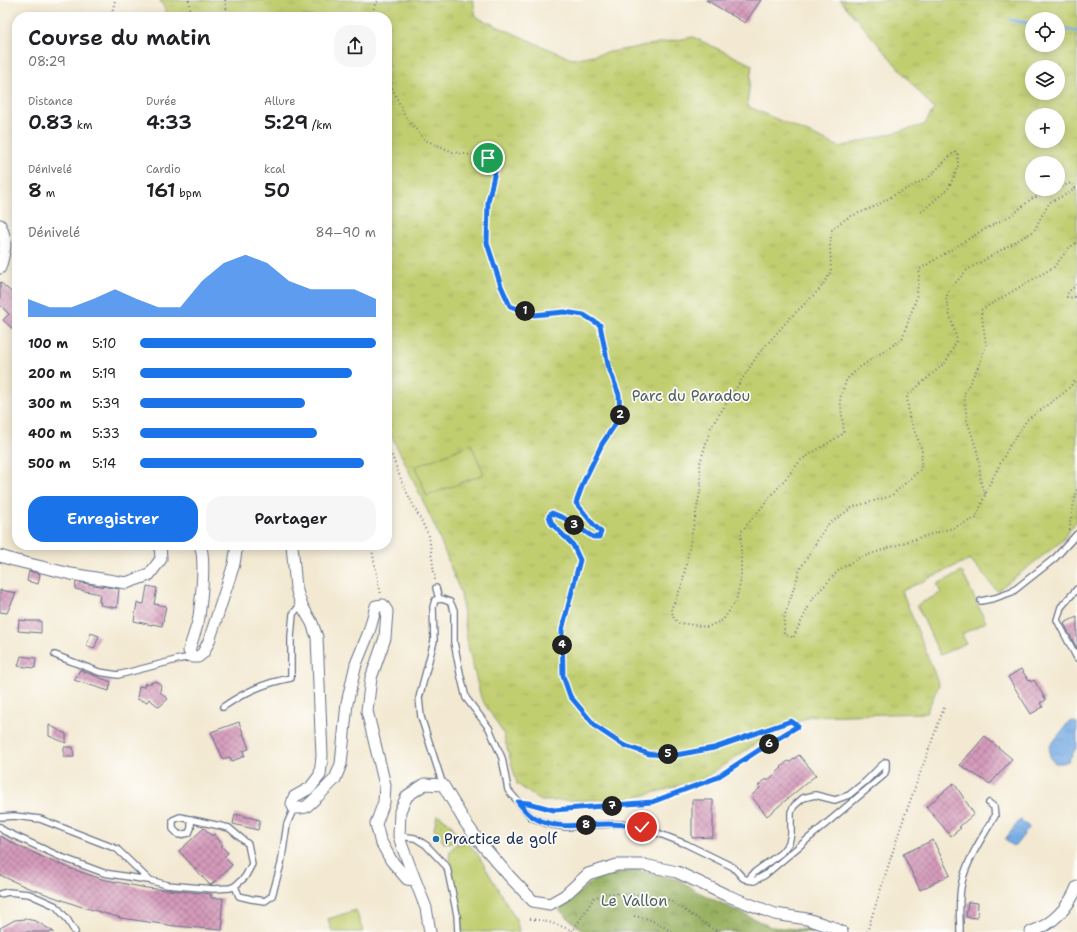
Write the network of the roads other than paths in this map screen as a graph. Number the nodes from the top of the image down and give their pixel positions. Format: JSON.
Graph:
{"nodes":[{"id":1,"x":0,"y":224,"type":"edge"},
{"id":2,"x":0,"y":268,"type":"edge"},
{"id":3,"x":1077,"y":534,"type":"edge"},
{"id":4,"x":160,"y":550,"type":"edge"},
{"id":5,"x":202,"y":550,"type":"edge"},
{"id":6,"x":235,"y":550,"type":"edge"},
{"id":7,"x":292,"y":550,"type":"edge"},
{"id":8,"x":0,"y":556,"type":"edge"},
{"id":9,"x":436,"y":588,"type":"road end"},
{"id":10,"x":1077,"y":589,"type":"edge"},
{"id":11,"x":439,"y":599,"type":"junction"},
{"id":12,"x":981,"y":601,"type":"dead end"},
{"id":13,"x":301,"y":604,"type":"junction"},
{"id":14,"x":55,"y":655,"type":"dead end"},
{"id":15,"x":193,"y":657,"type":"junction"},
{"id":16,"x":1077,"y":658,"type":"edge"},
{"id":17,"x":223,"y":707,"type":"dead end"},
{"id":18,"x":443,"y":785,"type":"junction"},
{"id":19,"x":989,"y":803,"type":"dead end"},
{"id":20,"x":294,"y":808,"type":"junction"},
{"id":21,"x":0,"y":818,"type":"edge"},
{"id":22,"x":191,"y":819,"type":"dead end"},
{"id":23,"x":0,"y":827,"type":"edge"},
{"id":24,"x":399,"y":836,"type":"junction"},
{"id":25,"x":148,"y":880,"type":"junction"},
{"id":26,"x":415,"y":880,"type":"junction"},
{"id":27,"x":748,"y":880,"type":"junction"},
{"id":28,"x":235,"y":886,"type":"junction"},
{"id":29,"x":1077,"y":887,"type":"edge"},
{"id":30,"x":0,"y":894,"type":"edge"},
{"id":31,"x":75,"y":932,"type":"edge"},
{"id":32,"x":430,"y":932,"type":"edge"},
{"id":33,"x":458,"y":932,"type":"edge"},
{"id":34,"x":842,"y":932,"type":"edge"},
{"id":35,"x":960,"y":932,"type":"edge"},
{"id":36,"x":1031,"y":932,"type":"edge"}],
"edges":[{"from":1,"to":2,"type":"street"},
{"from":3,"to":12,"type":"lane"},
{"from":4,"to":8,"type":"street"},
{"from":5,"to":15,"type":"street"},
{"from":6,"to":15,"type":"street"},
{"from":7,"to":13,"type":"street"},
{"from":9,"to":11,"type":"lane"},
{"from":10,"to":16,"type":"lane"},
{"from":11,"to":18,"type":"lane"},
{"from":11,"to":27,"type":"lane"},
{"from":13,"to":17,"type":"lane"},
{"from":13,"to":20,"type":"street"},
{"from":14,"to":15,"type":"lane"},
{"from":18,"to":24,"type":"street"},
{"from":18,"to":34,"type":"street"},
{"from":19,"to":35,"type":"lane"},
{"from":20,"to":26,"type":"street"},
{"from":20,"to":28,"type":"lane"},
{"from":21,"to":25,"type":"lane"},
{"from":22,"to":28,"type":"lane"},
{"from":23,"to":25,"type":"lane"},
{"from":24,"to":26,"type":"street"},
{"from":24,"to":33,"type":"lane"},
{"from":25,"to":28,"type":"lane"},
{"from":26,"to":32,"type":"street"},
{"from":27,"to":27,"type":"lane"},
{"from":29,"to":36,"type":"street"},
{"from":30,"to":31,"type":"lane"}]}
